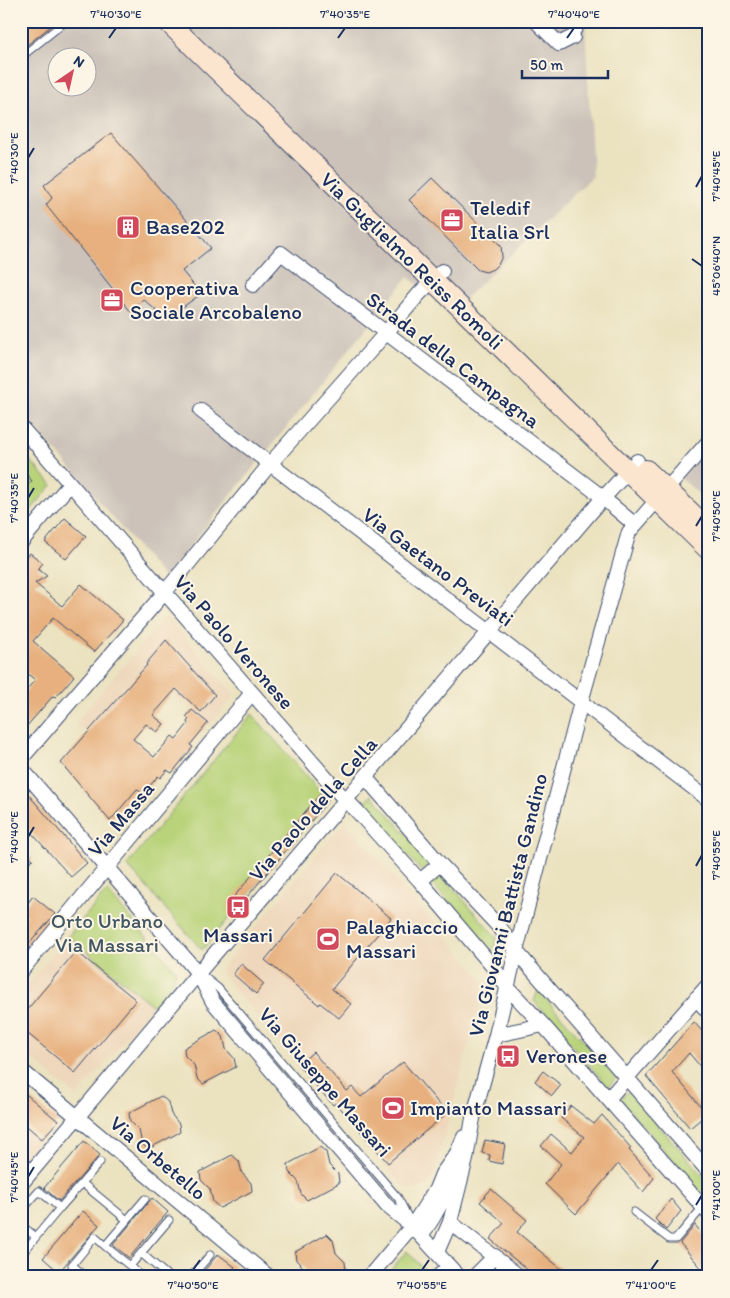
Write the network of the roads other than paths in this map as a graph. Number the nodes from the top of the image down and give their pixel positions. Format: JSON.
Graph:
{"nodes":[{"id":1,"x":66,"y":21,"type":"edge"},
{"id":2,"x":167,"y":21,"type":"edge"},
{"id":3,"x":186,"y":21,"type":"edge"},
{"id":4,"x":536,"y":21,"type":"edge"},
{"id":5,"x":581,"y":21,"type":"edge"},
{"id":6,"x":573,"y":37,"type":"joint"},
{"id":7,"x":21,"y":57,"type":"edge"},
{"id":8,"x":437,"y":275,"type":"junction"},
{"id":9,"x":253,"y":285,"type":"dead end"},
{"id":10,"x":385,"y":334,"type":"junction"},
{"id":11,"x":201,"y":411,"type":"dead end"},
{"id":12,"x":21,"y":427,"type":"edge"},
{"id":13,"x":709,"y":441,"type":"edge"},
{"id":14,"x":270,"y":464,"type":"junction"},
{"id":15,"x":632,"y":466,"type":"junction"},
{"id":16,"x":70,"y":484,"type":"junction"},
{"id":17,"x":662,"y":495,"type":"junction"},
{"id":18,"x":603,"y":498,"type":"junction"},
{"id":19,"x":634,"y":524,"type":"junction"},
{"id":20,"x":709,"y":530,"type":"edge"},
{"id":21,"x":21,"y":542,"type":"edge"},
{"id":22,"x":709,"y":550,"type":"edge"},
{"id":23,"x":165,"y":592,"type":"junction"},
{"id":24,"x":490,"y":631,"type":"junction"},
{"id":25,"x":252,"y":693,"type":"junction"},
{"id":26,"x":581,"y":702,"type":"junction"},
{"id":27,"x":21,"y":759,"type":"edge"},
{"id":28,"x":21,"y":768,"type":"edge"},
{"id":29,"x":366,"y":778,"type":"junction"},
{"id":30,"x":709,"y":800,"type":"edge"},
{"id":31,"x":346,"y":801,"type":"junction"},
{"id":32,"x":440,"y":864,"type":"junction"},
{"id":33,"x":107,"y":868,"type":"junction"},
{"id":34,"x":420,"y":881,"type":"junction"},
{"id":35,"x":516,"y":951,"type":"junction"},
{"id":36,"x":21,"y":971,"type":"edge"},
{"id":37,"x":198,"y":973,"type":"junction"},
{"id":38,"x":709,"y":984,"type":"edge"},
{"id":39,"x":507,"y":986,"type":"junction"},
{"id":40,"x":696,"y":998,"type":"junction"},
{"id":41,"x":709,"y":1013,"type":"edge"},
{"id":42,"x":543,"y":1025,"type":"junction"},
{"id":43,"x":496,"y":1035,"type":"junction"},
{"id":44,"x":21,"y":1070,"type":"edge"},
{"id":45,"x":627,"y":1079,"type":"junction"},
{"id":46,"x":608,"y":1099,"type":"junction"},
{"id":47,"x":77,"y":1117,"type":"junction"},
{"id":48,"x":473,"y":1118,"type":"junction"},
{"id":49,"x":100,"y":1162,"type":"dead end"},
{"id":50,"x":709,"y":1172,"type":"edge"},
{"id":51,"x":82,"y":1183,"type":"junction"},
{"id":52,"x":21,"y":1184,"type":"edge"},
{"id":53,"x":145,"y":1199,"type":"dead end"},
{"id":54,"x":60,"y":1208,"type":"junction"},
{"id":55,"x":706,"y":1210,"type":"edge"},
{"id":56,"x":21,"y":1211,"type":"edge"},
{"id":57,"x":634,"y":1212,"type":"dead end"},
{"id":58,"x":127,"y":1220,"type":"junction"},
{"id":59,"x":169,"y":1220,"type":"dead end"},
{"id":60,"x":450,"y":1222,"type":"junction"},
{"id":61,"x":21,"y":1225,"type":"edge"},
{"id":62,"x":417,"y":1230,"type":"junction"},
{"id":63,"x":36,"y":1237,"type":"junction"},
{"id":64,"x":105,"y":1246,"type":"junction"},
{"id":65,"x":438,"y":1252,"type":"junction"},
{"id":66,"x":141,"y":1253,"type":"junction"},
{"id":67,"x":21,"y":1255,"type":"edge"},
{"id":68,"x":210,"y":1255,"type":"dead end"},
{"id":69,"x":495,"y":1256,"type":"junction"},
{"id":70,"x":448,"y":1264,"type":"junction"},
{"id":71,"x":130,"y":1266,"type":"junction"},
{"id":72,"x":21,"y":1267,"type":"edge"},
{"id":73,"x":83,"y":1276,"type":"edge"},
{"id":74,"x":34,"y":1277,"type":"edge"},
{"id":75,"x":136,"y":1277,"type":"edge"},
{"id":76,"x":169,"y":1277,"type":"edge"},
{"id":77,"x":191,"y":1277,"type":"edge"},
{"id":78,"x":269,"y":1277,"type":"edge"},
{"id":79,"x":369,"y":1277,"type":"edge"},
{"id":80,"x":435,"y":1277,"type":"edge"},
{"id":81,"x":459,"y":1277,"type":"edge"},
{"id":82,"x":474,"y":1277,"type":"edge"},
{"id":83,"x":520,"y":1277,"type":"edge"}],
"edges":[{"from":1,"to":7,"type":"lane"},
{"from":2,"to":8,"type":"main road","name":"Via Guglielmo Reiss Romoli"},
{"from":3,"to":8,"type":"main road","name":"Via Guglielmo Reiss Romoli"},
{"from":4,"to":6,"type":"street"},
{"from":5,"to":6,"type":"lane"},
{"from":8,"to":10,"type":"street"},
{"from":8,"to":15,"type":"main road","name":"Via Guglielmo Reiss Romoli"},
{"from":9,"to":10,"type":"street","name":"Strada della Campagna"},
{"from":10,"to":14,"type":"street"},
{"from":10,"to":18,"type":"street","name":"Strada della Campagna"},
{"from":11,"to":14,"type":"street","name":"Via Gaetano Previati"},
{"from":12,"to":16,"type":"street","name":"Via Paolo Veronese"},
{"from":13,"to":17,"type":"street"},
{"from":14,"to":23,"type":"street"},
{"from":14,"to":24,"type":"street","name":"Via Gaetano Previati"},
{"from":15,"to":17,"type":"main road","name":"Via Guglielmo Reiss Romoli"},
{"from":15,"to":18,"type":"street","name":"Via Paolo della Cella"},
{"from":16,"to":21,"type":"street"},
{"from":16,"to":23,"type":"street","name":"Via Paolo Veronese"},
{"from":17,"to":19,"type":"street","name":"Via Giovanni Battista Gandino"},
{"from":17,"to":20,"type":"main road","name":"Via Guglielmo Reiss Romoli"},
{"from":17,"to":22,"type":"main road","name":"Via Guglielmo Reiss Romoli"},
{"from":18,"to":19,"type":"street","name":"Strada della Campagna"},
{"from":18,"to":24,"type":"street","name":"Via Paolo della Cella"},
{"from":19,"to":26,"type":"street","name":"Via Giovanni Battista Gandino"},
{"from":23,"to":25,"type":"street","name":"Via Paolo Veronese"},
{"from":23,"to":27,"type":"street"},
{"from":24,"to":26,"type":"street","name":"Via Gaetano Previati"},
{"from":24,"to":29,"type":"street","name":"Via Paolo della Cella"},
{"from":25,"to":31,"type":"street","name":"Via Paolo Veronese"},
{"from":25,"to":33,"type":"street","name":"Via Massa"},
{"from":26,"to":30,"type":"street"},
{"from":26,"to":35,"type":"street","name":"Via Giovanni Battista Gandino"},
{"from":28,"to":33,"type":"street","name":"Via Giuseppe Massari"},
{"from":29,"to":31,"type":"street","name":"Via Paolo della Cella"},
{"from":29,"to":32,"type":"street"},
{"from":31,"to":34,"type":"street","name":"Via Paolo Veronese"},
{"from":31,"to":37,"type":"street","name":"Via Paolo della Cella"},
{"from":32,"to":34,"type":"street"},
{"from":32,"to":35,"type":"street"},
{"from":33,"to":36,"type":"street","name":"Via Massa"},
{"from":33,"to":37,"type":"street","name":"Via Giuseppe Massari"},
{"from":34,"to":39,"type":"street","name":"Via Paolo Veronese"},
{"from":35,"to":39,"type":"street","name":"Via Giovanni Battista Gandino"},
{"from":35,"to":45,"type":"street"},
{"from":37,"to":47,"type":"street","name":"Via Paolo della Cella"},
{"from":37,"to":62,"type":"street","name":"Via Giuseppe Massari"},
{"from":38,"to":40,"type":"street"},
{"from":39,"to":42,"type":"street","name":"Via Paolo Veronese"},
{"from":39,"to":43,"type":"street","name":"Via Giovanni Battista Gandino"},
{"from":40,"to":41,"type":"street"},
{"from":40,"to":45,"type":"street"},
{"from":42,"to":43,"type":"street"},
{"from":42,"to":46,"type":"street","name":"Via Paolo Veronese"},
{"from":43,"to":48,"type":"street","name":"Via Giovanni Battista Gandino"},
{"from":44,"to":47,"type":"street","name":"Via Orbetello"},
{"from":45,"to":46,"type":"street"},
{"from":45,"to":50,"type":"street"},
{"from":46,"to":55,"type":"street","name":"Via Paolo Veronese"},
{"from":47,"to":52,"type":"street","name":"Via Paolo della Cella"},
{"from":47,"to":78,"type":"street","name":"Via Orbetello"},
{"from":48,"to":60,"type":"street","name":"Via Giovanni Battista Gandino"},
{"from":48,"to":62,"type":"street","name":"Via Giovanni Battista Gandino"},
{"from":49,"to":51,"type":"lane"},
{"from":51,"to":54,"type":"lane"},
{"from":51,"to":58,"type":"lane"},
{"from":53,"to":58,"type":"lane"},
{"from":54,"to":56,"type":"lane"},
{"from":54,"to":63,"type":"lane"},
{"from":55,"to":57,"type":"lane"},
{"from":58,"to":64,"type":"lane"},
{"from":59,"to":66,"type":"lane"},
{"from":60,"to":65,"type":"street","name":"Via Giovanni Battista Gandino"},
{"from":60,"to":69,"type":"street"},
{"from":61,"to":63,"type":"lane"},
{"from":62,"to":65,"type":"street","name":"Via Giuseppe Massari"},
{"from":62,"to":79,"type":"street","name":"Via Giovanni Battista Gandino"},
{"from":63,"to":67,"type":"lane"},
{"from":64,"to":71,"type":"lane"},
{"from":64,"to":73,"type":"lane"},
{"from":65,"to":70,"type":"street","name":"Via Giuseppe Massari"},
{"from":66,"to":71,"type":"lane"},
{"from":66,"to":76,"type":"lane"},
{"from":68,"to":77,"type":"lane"},
{"from":69,"to":82,"type":"street"},
{"from":69,"to":83,"type":"street"},
{"from":70,"to":80,"type":"street"},
{"from":70,"to":81,"type":"street","name":"Via Giuseppe Massari"},
{"from":71,"to":75,"type":"lane"},
{"from":72,"to":74,"type":"lane"}]}
